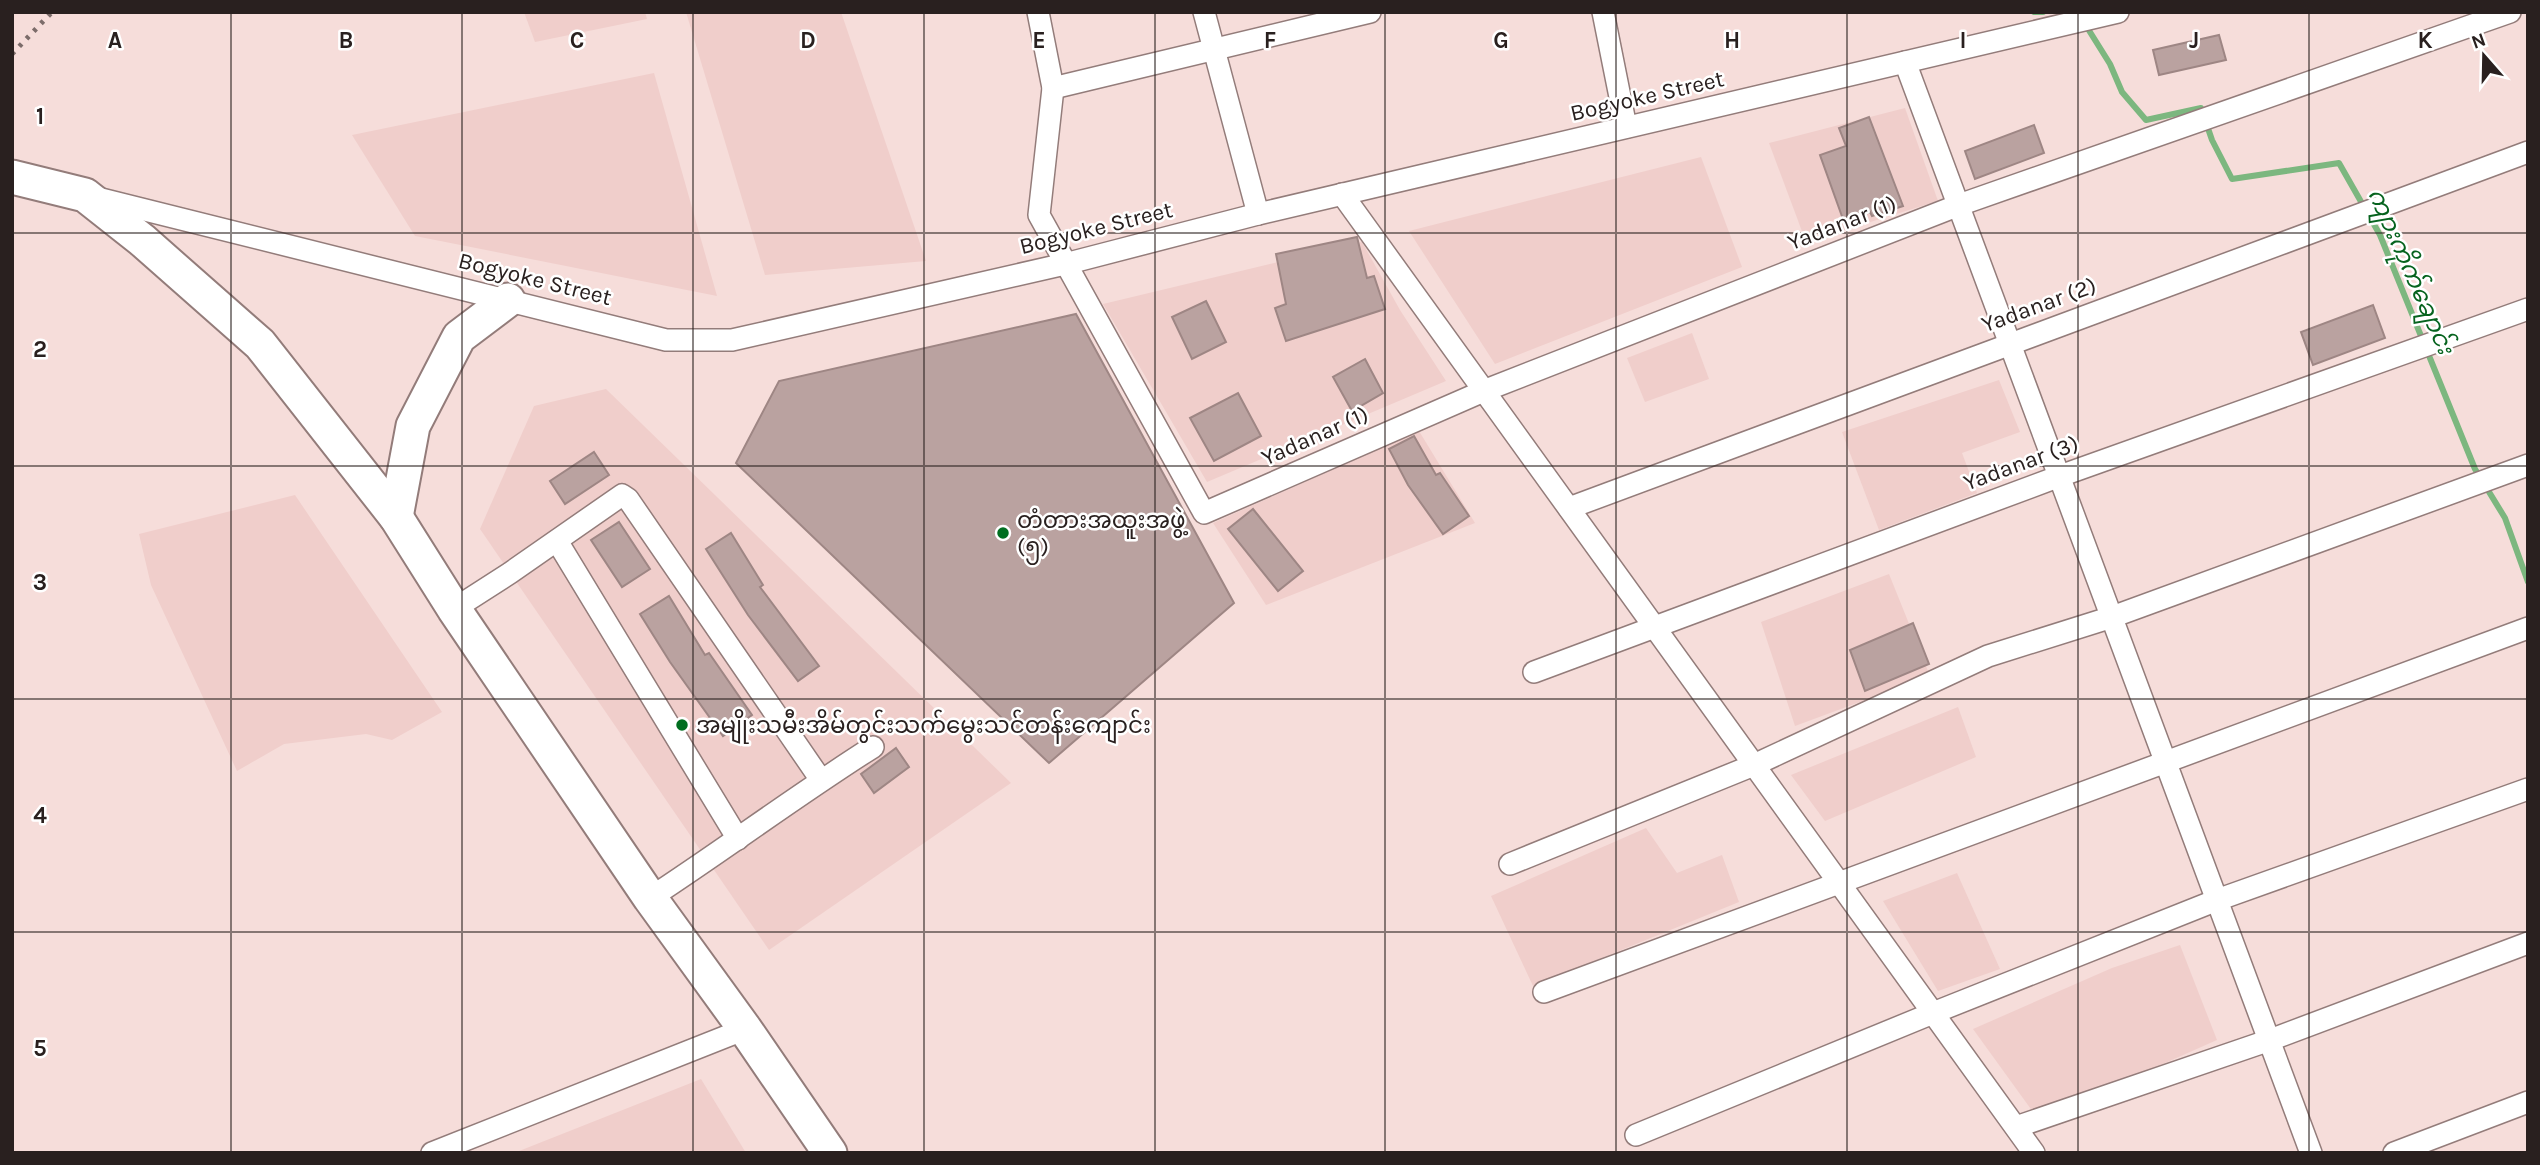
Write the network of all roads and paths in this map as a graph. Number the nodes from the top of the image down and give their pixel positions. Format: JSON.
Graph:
{"nodes":[{"id":1,"x":1038,"y":12,"type":"edge"},
{"id":2,"x":1204,"y":12,"type":"edge"},
{"id":3,"x":1370,"y":12,"type":"edge"},
{"id":4,"x":1604,"y":12,"type":"edge"},
{"id":5,"x":2118,"y":12,"type":"edge"},
{"id":6,"x":2510,"y":12,"type":"edge"},
{"id":7,"x":1214,"y":50,"type":"junction"},
{"id":8,"x":1905,"y":62,"type":"junction"},
{"id":9,"x":1053,"y":88,"type":"junction"},
{"id":10,"x":1626,"y":127,"type":"junction"},
{"id":11,"x":2528,"y":152,"type":"edge"},
{"id":12,"x":12,"y":177,"type":"edge"},
{"id":13,"x":1342,"y":194,"type":"junction"},
{"id":14,"x":85,"y":195,"type":"junction"},
{"id":15,"x":1959,"y":205,"type":"junction"},
{"id":16,"x":1258,"y":214,"type":"junction"},
{"id":17,"x":1065,"y":264,"type":"junction"},
{"id":18,"x":508,"y":300,"type":"junction"},
{"id":19,"x":2528,"y":309,"type":"edge"},
{"id":20,"x":2010,"y":343,"type":"junction"},
{"id":21,"x":1486,"y":390,"type":"junction"},
{"id":22,"x":2528,"y":465,"type":"edge"},
{"id":23,"x":2060,"y":476,"type":"junction"},
{"id":24,"x":1569,"y":508,"type":"junction"},
{"id":25,"x":396,"y":517,"type":"junction"},
{"id":26,"x":557,"y":541,"type":"junction"},
{"id":27,"x":454,"y":609,"type":"junction"},
{"id":28,"x":2112,"y":617,"type":"junction"},
{"id":29,"x":1655,"y":627,"type":"junction"},
{"id":30,"x":2528,"y":628,"type":"edge"},
{"id":31,"x":1534,"y":672,"type":"dead end"},
{"id":32,"x":873,"y":747,"type":"dead end"},
{"id":33,"x":2166,"y":762,"type":"junction"},
{"id":34,"x":1754,"y":765,"type":"junction"},
{"id":35,"x":821,"y":780,"type":"junction"},
{"id":36,"x":2528,"y":789,"type":"edge"},
{"id":37,"x":738,"y":839,"type":"junction"},
{"id":38,"x":1510,"y":864,"type":"dead end"},
{"id":39,"x":1840,"y":883,"type":"junction"},
{"id":40,"x":650,"y":898,"type":"junction"},
{"id":41,"x":2217,"y":900,"type":"junction"},
{"id":42,"x":2528,"y":943,"type":"edge"},
{"id":43,"x":1544,"y":992,"type":"dead end"},
{"id":44,"x":1933,"y":1013,"type":"junction"},
{"id":45,"x":745,"y":1030,"type":"junction"},
{"id":46,"x":2270,"y":1040,"type":"junction"},
{"id":47,"x":2528,"y":1102,"type":"edge"},
{"id":48,"x":2016,"y":1127,"type":"junction"},
{"id":49,"x":1636,"y":1135,"type":"dead end"},
{"id":50,"x":432,"y":1153,"type":"edge"},
{"id":51,"x":830,"y":1153,"type":"edge"},
{"id":52,"x":2034,"y":1153,"type":"edge"},
{"id":53,"x":2311,"y":1153,"type":"edge"},
{"id":54,"x":2394,"y":1153,"type":"edge"}],
"edges":[{"from":1,"to":9,"type":"street"},
{"from":2,"to":7,"type":"street"},
{"from":3,"to":7,"type":"street"},
{"from":4,"to":10,"type":"street"},
{"from":5,"to":8,"type":"street","name":"Bogyoke Street"},
{"from":6,"to":15,"type":"street","name":"Yadanar (1)"},
{"from":7,"to":9,"type":"street"},
{"from":7,"to":16,"type":"street"},
{"from":8,"to":10,"type":"street","name":"Bogyoke Street"},
{"from":8,"to":15,"type":"street"},
{"from":9,"to":17,"type":"street"},
{"from":10,"to":13,"type":"street","name":"Bogyoke Street"},
{"from":11,"to":20,"type":"street","name":"Yadanar (2)"},
{"from":12,"to":14,"type":"main road"},
{"from":13,"to":16,"type":"street","name":"Bogyoke Street"},
{"from":13,"to":21,"type":"street"},
{"from":14,"to":18,"type":"street","name":"Bogyoke Street"},
{"from":14,"to":25,"type":"main road"},
{"from":15,"to":20,"type":"street"},
{"from":15,"to":21,"type":"street","name":"Yadanar (1)"},
{"from":16,"to":17,"type":"street","name":"Bogyoke Street"},
{"from":17,"to":18,"type":"street","name":"Bogyoke Street"},
{"from":17,"to":21,"type":"street","name":"Yadanar (1)"},
{"from":18,"to":25,"type":"main road"},
{"from":19,"to":23,"type":"street","name":"Yadanar (3)"},
{"from":20,"to":23,"type":"street"},
{"from":20,"to":24,"type":"street","name":"Yadanar (2)"},
{"from":21,"to":24,"type":"street"},
{"from":22,"to":28,"type":"street"},
{"from":23,"to":28,"type":"street"},
{"from":23,"to":29,"type":"street","name":"Yadanar (3)"},
{"from":24,"to":29,"type":"street"},
{"from":25,"to":27,"type":"main road"},
{"from":26,"to":27,"type":"street"},
{"from":26,"to":35,"type":"street"},
{"from":26,"to":37,"type":"street"},
{"from":27,"to":40,"type":"main road"},
{"from":28,"to":33,"type":"street"},
{"from":28,"to":34,"type":"street"},
{"from":29,"to":31,"type":"street","name":"Yadanar (3)"},
{"from":29,"to":34,"type":"street"},
{"from":30,"to":33,"type":"street"},
{"from":32,"to":35,"type":"street"},
{"from":33,"to":39,"type":"street"},
{"from":33,"to":41,"type":"street"},
{"from":34,"to":38,"type":"street"},
{"from":34,"to":39,"type":"street"},
{"from":35,"to":37,"type":"street"},
{"from":36,"to":41,"type":"street"},
{"from":37,"to":40,"type":"street"},
{"from":39,"to":43,"type":"street"},
{"from":39,"to":44,"type":"street"},
{"from":40,"to":45,"type":"main road"},
{"from":41,"to":44,"type":"street"},
{"from":41,"to":46,"type":"street"},
{"from":42,"to":46,"type":"street"},
{"from":44,"to":48,"type":"street"},
{"from":44,"to":49,"type":"street"},
{"from":45,"to":50,"type":"street"},
{"from":45,"to":51,"type":"main road"},
{"from":46,"to":48,"type":"street"},
{"from":46,"to":53,"type":"street"},
{"from":47,"to":54,"type":"street"},
{"from":48,"to":52,"type":"street"}]}
